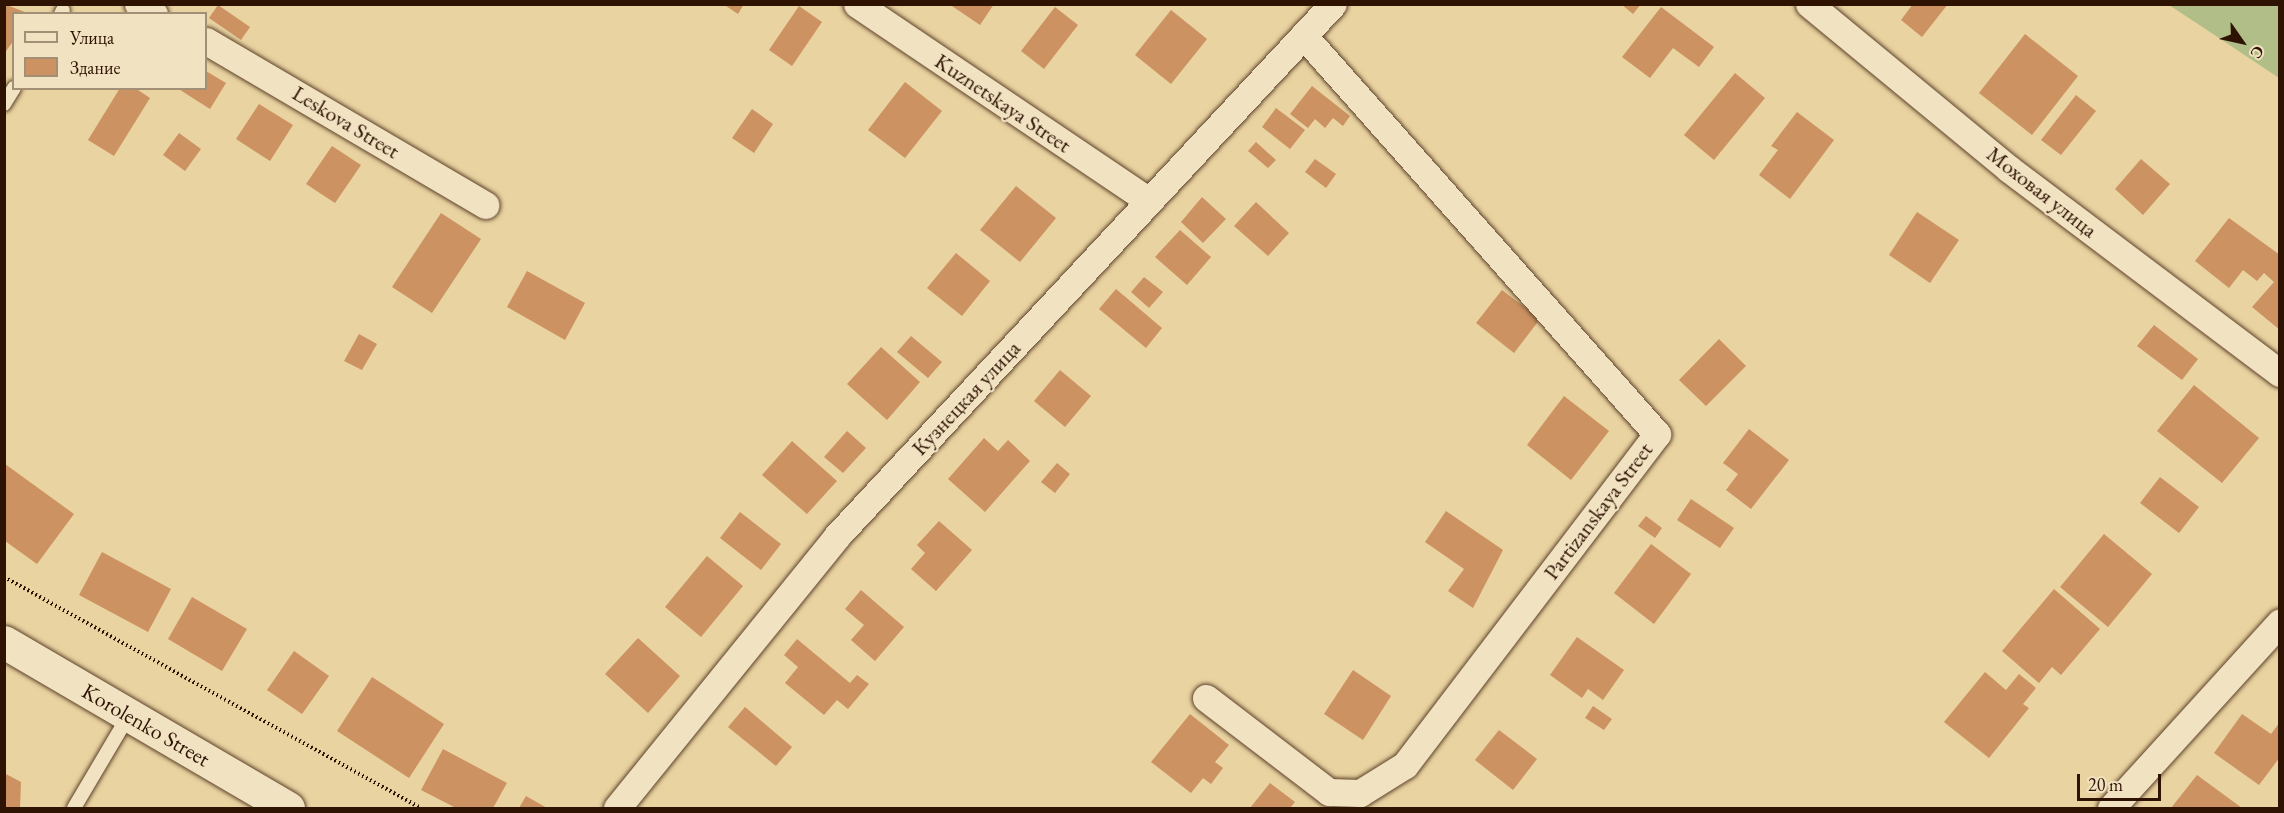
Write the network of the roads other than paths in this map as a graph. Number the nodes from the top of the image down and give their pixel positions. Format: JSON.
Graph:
{"nodes":[{"id":1,"x":138,"y":4,"type":"edge"},
{"id":2,"x":857,"y":4,"type":"edge"},
{"id":3,"x":1333,"y":4,"type":"edge"},
{"id":4,"x":1809,"y":4,"type":"edge"},
{"id":5,"x":151,"y":12,"type":"edge"},
{"id":6,"x":1303,"y":35,"type":"junction"},
{"id":7,"x":207,"y":42,"type":"edge"},
{"id":8,"x":13,"y":90,"type":"edge"},
{"id":9,"x":4,"y":104,"type":"edge"},
{"id":10,"x":1149,"y":201,"type":"junction"},
{"id":11,"x":486,"y":205,"type":"dead end"},
{"id":12,"x":2280,"y":373,"type":"edge"},
{"id":13,"x":2280,"y":622,"type":"edge"},
{"id":14,"x":4,"y":642,"type":"edge"},
{"id":15,"x":1206,"y":698,"type":"dead end"},
{"id":16,"x":129,"y":715,"type":"junction"},
{"id":17,"x":74,"y":808,"type":"edge"},
{"id":18,"x":288,"y":808,"type":"edge"},
{"id":19,"x":617,"y":808,"type":"edge"},
{"id":20,"x":2110,"y":808,"type":"edge"}],
"edges":[{"from":1,"to":5,"type":"street"},
{"from":2,"to":10,"type":"street","name":"Kuznetskaya Street"},
{"from":3,"to":6,"type":"street","name":"Кузнецкая улица"},
{"from":4,"to":12,"type":"street","name":"Моховая улица"},
{"from":6,"to":10,"type":"street","name":"Кузнецкая улица"},
{"from":6,"to":15,"type":"street","name":"Partizanskaya Street"},
{"from":7,"to":11,"type":"street","name":"Leskova Street"},
{"from":8,"to":9,"type":"lane"},
{"from":10,"to":19,"type":"street","name":"Кузнецкая улица"},
{"from":13,"to":20,"type":"street"},
{"from":14,"to":16,"type":"street","name":"Korolenko Street"},
{"from":16,"to":17,"type":"lane"},
{"from":16,"to":18,"type":"street","name":"Korolenko Street"}]}
